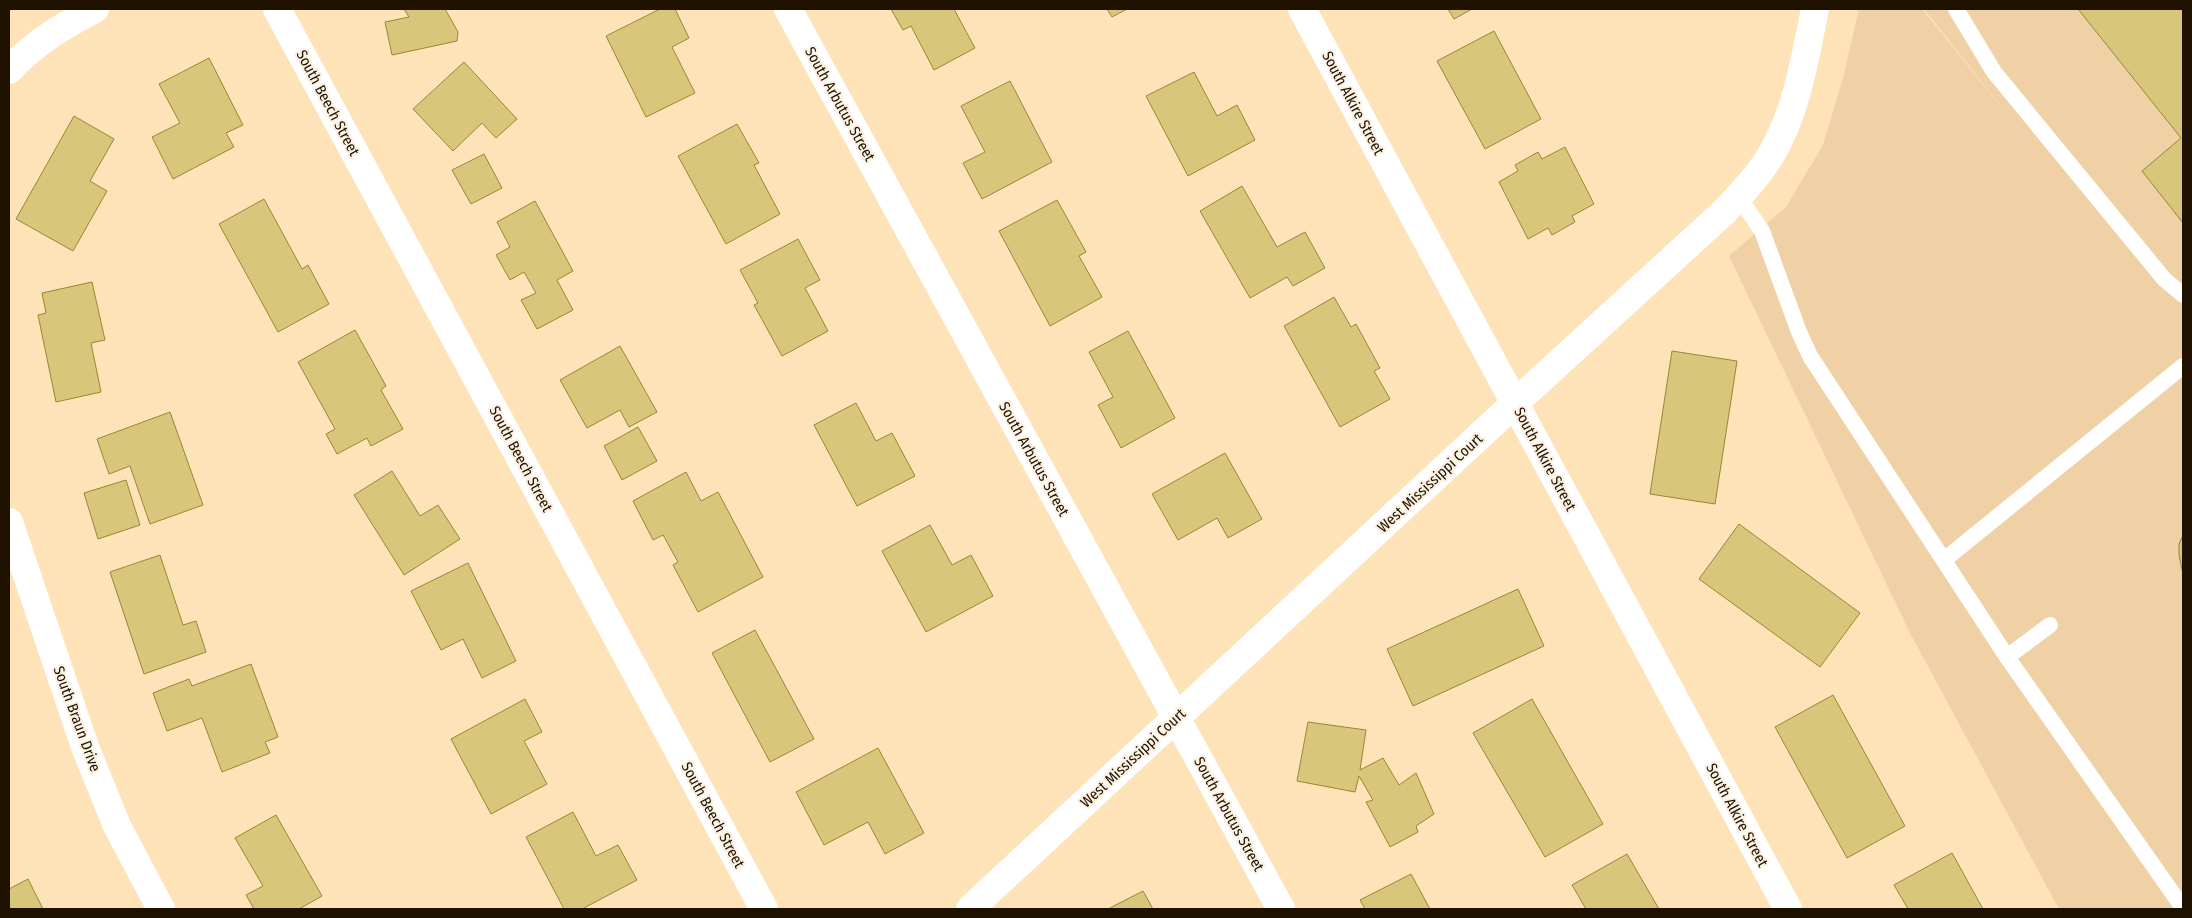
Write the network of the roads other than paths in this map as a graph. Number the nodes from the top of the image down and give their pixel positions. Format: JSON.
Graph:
{"nodes":[{"id":1,"x":95,"y":9,"type":"edge"},
{"id":2,"x":277,"y":9,"type":"edge"},
{"id":3,"x":788,"y":9,"type":"edge"},
{"id":4,"x":1302,"y":9,"type":"edge"},
{"id":5,"x":1815,"y":9,"type":"edge"},
{"id":6,"x":1956,"y":9,"type":"edge"},
{"id":7,"x":9,"y":70,"type":"edge"},
{"id":8,"x":1739,"y":196,"type":"junction"},
{"id":9,"x":2183,"y":295,"type":"edge"},
{"id":10,"x":2183,"y":366,"type":"edge"},
{"id":11,"x":1515,"y":403,"type":"junction"},
{"id":12,"x":9,"y":522,"type":"edge"},
{"id":13,"x":1944,"y":560,"type":"junction"},
{"id":14,"x":2050,"y":625,"type":"dead end"},
{"id":15,"x":2007,"y":657,"type":"junction"},
{"id":16,"x":1176,"y":718,"type":"junction"},
{"id":17,"x":2183,"y":908,"type":"edge"},
{"id":18,"x":161,"y":909,"type":"edge"},
{"id":19,"x":764,"y":909,"type":"edge"},
{"id":20,"x":970,"y":909,"type":"edge"},
{"id":21,"x":1281,"y":909,"type":"edge"},
{"id":22,"x":1788,"y":909,"type":"edge"}],
"edges":[{"from":1,"to":7,"type":"street"},
{"from":2,"to":19,"type":"street","name":"South Beech Street"},
{"from":3,"to":16,"type":"street","name":"South Arbutus Street"},
{"from":4,"to":11,"type":"street","name":"South Alkire Street"},
{"from":5,"to":8,"type":"street","name":"West Mississippi Court"},
{"from":6,"to":9,"type":"lane"},
{"from":8,"to":11,"type":"street","name":"West Mississippi Court"},
{"from":8,"to":13,"type":"lane"},
{"from":10,"to":13,"type":"lane"},
{"from":11,"to":16,"type":"street","name":"West Mississippi Court"},
{"from":11,"to":22,"type":"street","name":"South Alkire Street"},
{"from":12,"to":18,"type":"street","name":"South Braun Drive"},
{"from":13,"to":15,"type":"lane"},
{"from":14,"to":15,"type":"lane"},
{"from":15,"to":17,"type":"lane"},
{"from":16,"to":20,"type":"street","name":"West Mississippi Court"},
{"from":16,"to":21,"type":"street","name":"South Arbutus Street"}]}
